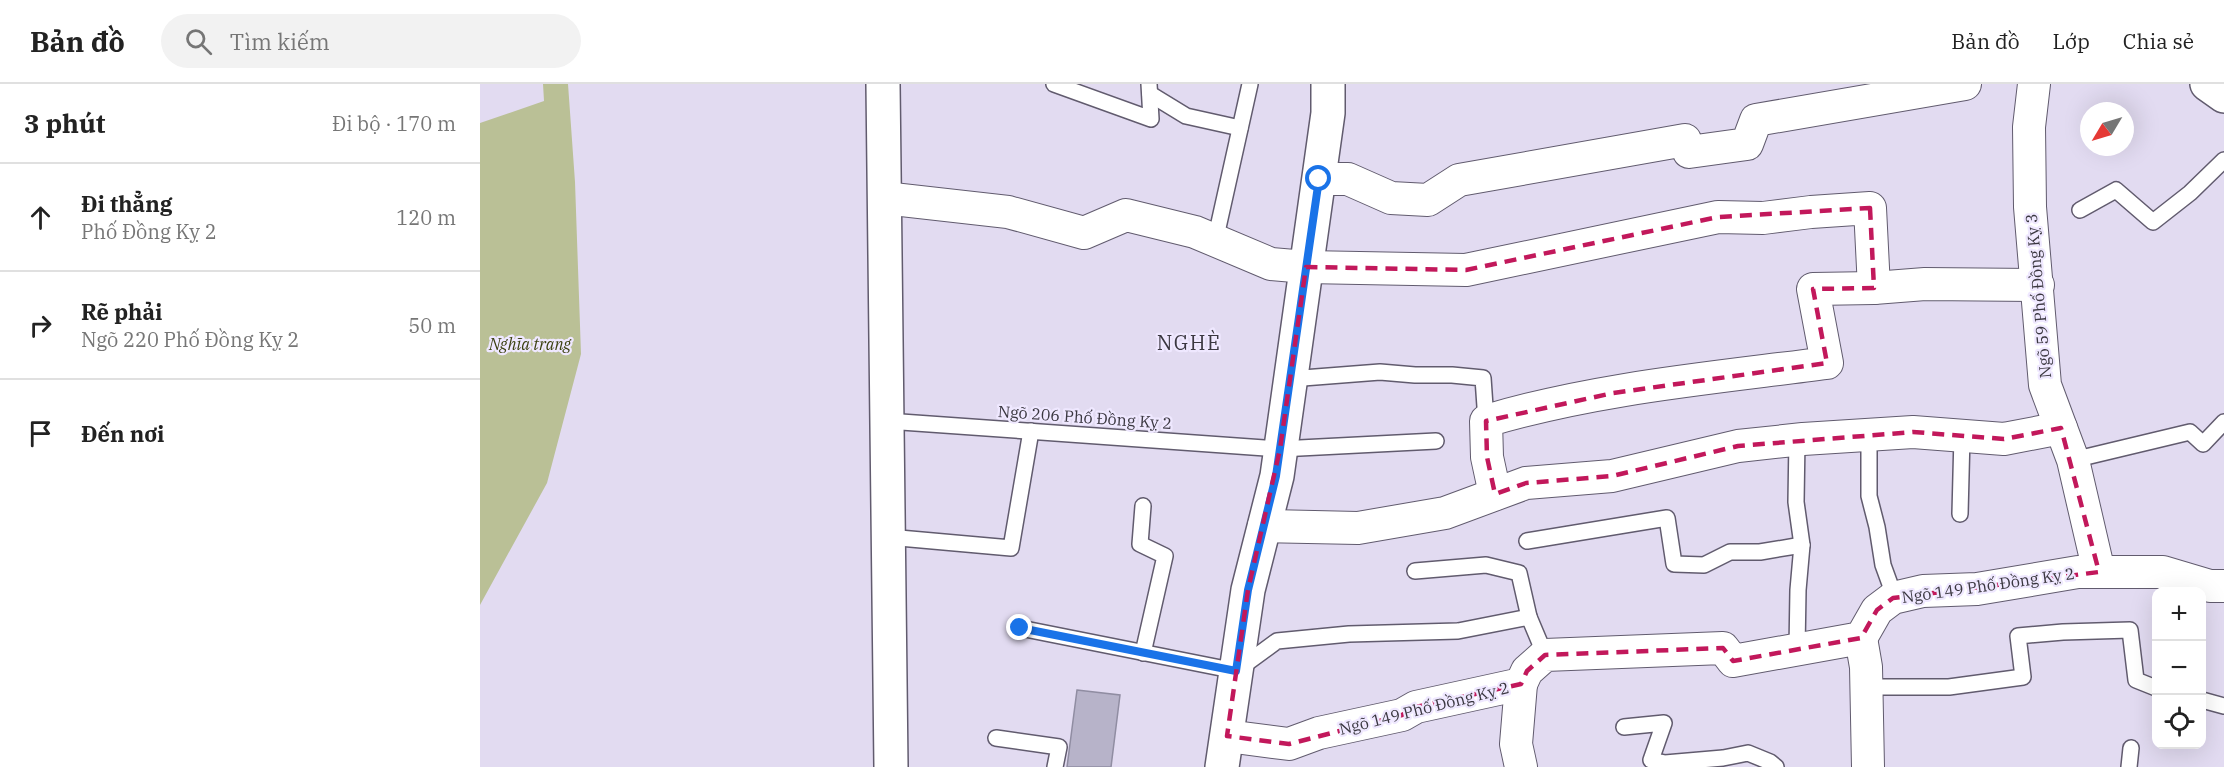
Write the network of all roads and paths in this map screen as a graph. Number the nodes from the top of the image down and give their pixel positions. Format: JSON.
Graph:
{"nodes":[{"id":1,"x":883,"y":84,"type":"edge"},
{"id":2,"x":1054,"y":84,"type":"edge"},
{"id":3,"x":1250,"y":84,"type":"edge"},
{"id":4,"x":1329,"y":84,"type":"edge"},
{"id":5,"x":1965,"y":84,"type":"edge"},
{"id":6,"x":2034,"y":84,"type":"edge"},
{"id":7,"x":2207,"y":84,"type":"edge"},
{"id":8,"x":1150,"y":89,"type":"edge"},
{"id":9,"x":2224,"y":96,"type":"edge"},
{"id":10,"x":1240,"y":128,"type":"junction"},
{"id":11,"x":2224,"y":160,"type":"edge"},
{"id":12,"x":1319,"y":179,"type":"junction"},
{"id":13,"x":884,"y":198,"type":"junction"},
{"id":14,"x":2080,"y":210,"type":"dead end"},
{"id":15,"x":1215,"y":241,"type":"junction"},
{"id":16,"x":1306,"y":267,"type":"junction"},
{"id":17,"x":2038,"y":285,"type":"junction"},
{"id":18,"x":1874,"y":288,"type":"junction"},
{"id":19,"x":1290,"y":379,"type":"junction"},
{"id":20,"x":887,"y":421,"type":"junction"},
{"id":21,"x":1486,"y":421,"type":"junction"},
{"id":22,"x":2224,"y":422,"type":"edge"},
{"id":23,"x":2061,"y":428,"type":"junction"},
{"id":24,"x":1031,"y":431,"type":"junction"},
{"id":25,"x":1866,"y":435,"type":"junction"},
{"id":26,"x":1962,"y":436,"type":"junction"},
{"id":27,"x":1797,"y":439,"type":"junction"},
{"id":28,"x":1436,"y":441,"type":"dead end"},
{"id":29,"x":1280,"y":449,"type":"junction"},
{"id":30,"x":2073,"y":460,"type":"junction"},
{"id":31,"x":1495,"y":494,"type":"junction"},
{"id":32,"x":1143,"y":506,"type":"dead end"},
{"id":33,"x":1960,"y":514,"type":"dead end"},
{"id":34,"x":1264,"y":526,"type":"junction"},
{"id":35,"x":888,"y":537,"type":"junction"},
{"id":36,"x":1527,"y":541,"type":"dead end"},
{"id":37,"x":1802,"y":545,"type":"junction"},
{"id":38,"x":1416,"y":572,"type":"dead end"},
{"id":39,"x":2098,"y":572,"type":"junction"},
{"id":40,"x":2224,"y":586,"type":"edge"},
{"id":41,"x":1895,"y":598,"type":"junction"},
{"id":42,"x":1529,"y":617,"type":"junction"},
{"id":43,"x":1020,"y":628,"type":"dead end"},
{"id":44,"x":1861,"y":638,"type":"junction"},
{"id":45,"x":1797,"y":649,"type":"junction"},
{"id":46,"x":1143,"y":653,"type":"junction"},
{"id":47,"x":1545,"y":655,"type":"junction"},
{"id":48,"x":1236,"y":671,"type":"junction"},
{"id":49,"x":1521,"y":684,"type":"junction"},
{"id":50,"x":2152,"y":686,"type":"edge"},
{"id":51,"x":1867,"y":687,"type":"junction"},
{"id":52,"x":2206,"y":701,"type":"edge"},
{"id":53,"x":2224,"y":706,"type":"edge"},
{"id":54,"x":1624,"y":727,"type":"dead end"},
{"id":55,"x":996,"y":738,"type":"dead end"},
{"id":56,"x":2132,"y":748,"type":"dead end"},
{"id":57,"x":1224,"y":752,"type":"edge"},
{"id":58,"x":891,"y":767,"type":"edge"},
{"id":59,"x":1055,"y":767,"type":"edge"},
{"id":60,"x":1521,"y":767,"type":"edge"},
{"id":61,"x":1776,"y":767,"type":"edge"},
{"id":62,"x":1866,"y":767,"type":"edge"},
{"id":63,"x":2129,"y":767,"type":"edge"}],
"edges":[{"from":1,"to":13,"type":"street"},
{"from":2,"to":8,"type":"lane"},
{"from":3,"to":10,"type":"lane"},
{"from":4,"to":12,"type":"street"},
{"from":5,"to":12,"type":"street"},
{"from":6,"to":17,"type":"street","name":"Ngõ 59 Phố Đồng Kỵ 3"},
{"from":7,"to":9,"type":"street"},
{"from":8,"to":10,"type":"lane"},
{"from":10,"to":15,"type":"lane"},
{"from":11,"to":14,"type":"lane"},
{"from":12,"to":16,"type":"street"},
{"from":13,"to":15,"type":"street"},
{"from":13,"to":20,"type":"street"},
{"from":15,"to":16,"type":"street"},
{"from":16,"to":18,"type":"street"},
{"from":16,"to":19,"type":"street"},
{"from":17,"to":18,"type":"street"},
{"from":17,"to":23,"type":"street","name":"Ngõ 59 Phố Đồng Kỵ 3"},
{"from":18,"to":21,"type":"street"},
{"from":19,"to":21,"type":"lane"},
{"from":19,"to":29,"type":"street"},
{"from":20,"to":24,"type":"lane","name":"Ngõ 206 Phố Đồng Kỵ 2"},
{"from":20,"to":35,"type":"street"},
{"from":21,"to":31,"type":"street"},
{"from":22,"to":30,"type":"lane"},
{"from":23,"to":26,"type":"street"},
{"from":23,"to":30,"type":"street","name":"Ngõ 59 Phố Đồng Kỵ 3"},
{"from":24,"to":29,"type":"lane","name":"Ngõ 206 Phố Đồng Kỵ 2"},
{"from":24,"to":35,"type":"lane"},
{"from":25,"to":26,"type":"street"},
{"from":25,"to":27,"type":"street"},
{"from":25,"to":41,"type":"lane"},
{"from":26,"to":33,"type":"lane"},
{"from":27,"to":31,"type":"street"},
{"from":27,"to":37,"type":"lane"},
{"from":28,"to":29,"type":"lane","name":"Ngõ 206 Phố Đồng Kỵ 2"},
{"from":29,"to":34,"type":"street"},
{"from":30,"to":39,"type":"street","name":"Ngõ 59 Phố Đồng Kỵ 3"},
{"from":31,"to":34,"type":"street"},
{"from":32,"to":46,"type":"lane"},
{"from":34,"to":48,"type":"street"},
{"from":35,"to":58,"type":"street"},
{"from":36,"to":37,"type":"lane"},
{"from":37,"to":45,"type":"lane"},
{"from":38,"to":42,"type":"lane"},
{"from":39,"to":40,"type":"street","name":"Ngõ 149 Phố Đồng Kỵ 2"},
{"from":39,"to":41,"type":"street","name":"Ngõ 149 Phố Đồng Kỵ 2"},
{"from":41,"to":44,"type":"street","name":"Ngõ 149 Phố Đồng Kỵ 2"},
{"from":42,"to":47,"type":"lane"},
{"from":42,"to":48,"type":"lane"},
{"from":43,"to":46,"type":"lane"},
{"from":44,"to":45,"type":"street"},
{"from":44,"to":51,"type":"street"},
{"from":45,"to":47,"type":"street"},
{"from":46,"to":48,"type":"lane"},
{"from":47,"to":49,"type":"street","name":"Ngõ 149 Phố Đồng Kỵ 2"},
{"from":48,"to":57,"type":"street"},
{"from":49,"to":57,"type":"street","name":"Ngõ 149 Phố Đồng Kỵ 2"},
{"from":49,"to":60,"type":"street"},
{"from":50,"to":51,"type":"lane"},
{"from":51,"to":62,"type":"street"},
{"from":52,"to":53,"type":"lane"},
{"from":54,"to":61,"type":"lane"},
{"from":55,"to":59,"type":"lane"},
{"from":56,"to":63,"type":"lane"}]}
